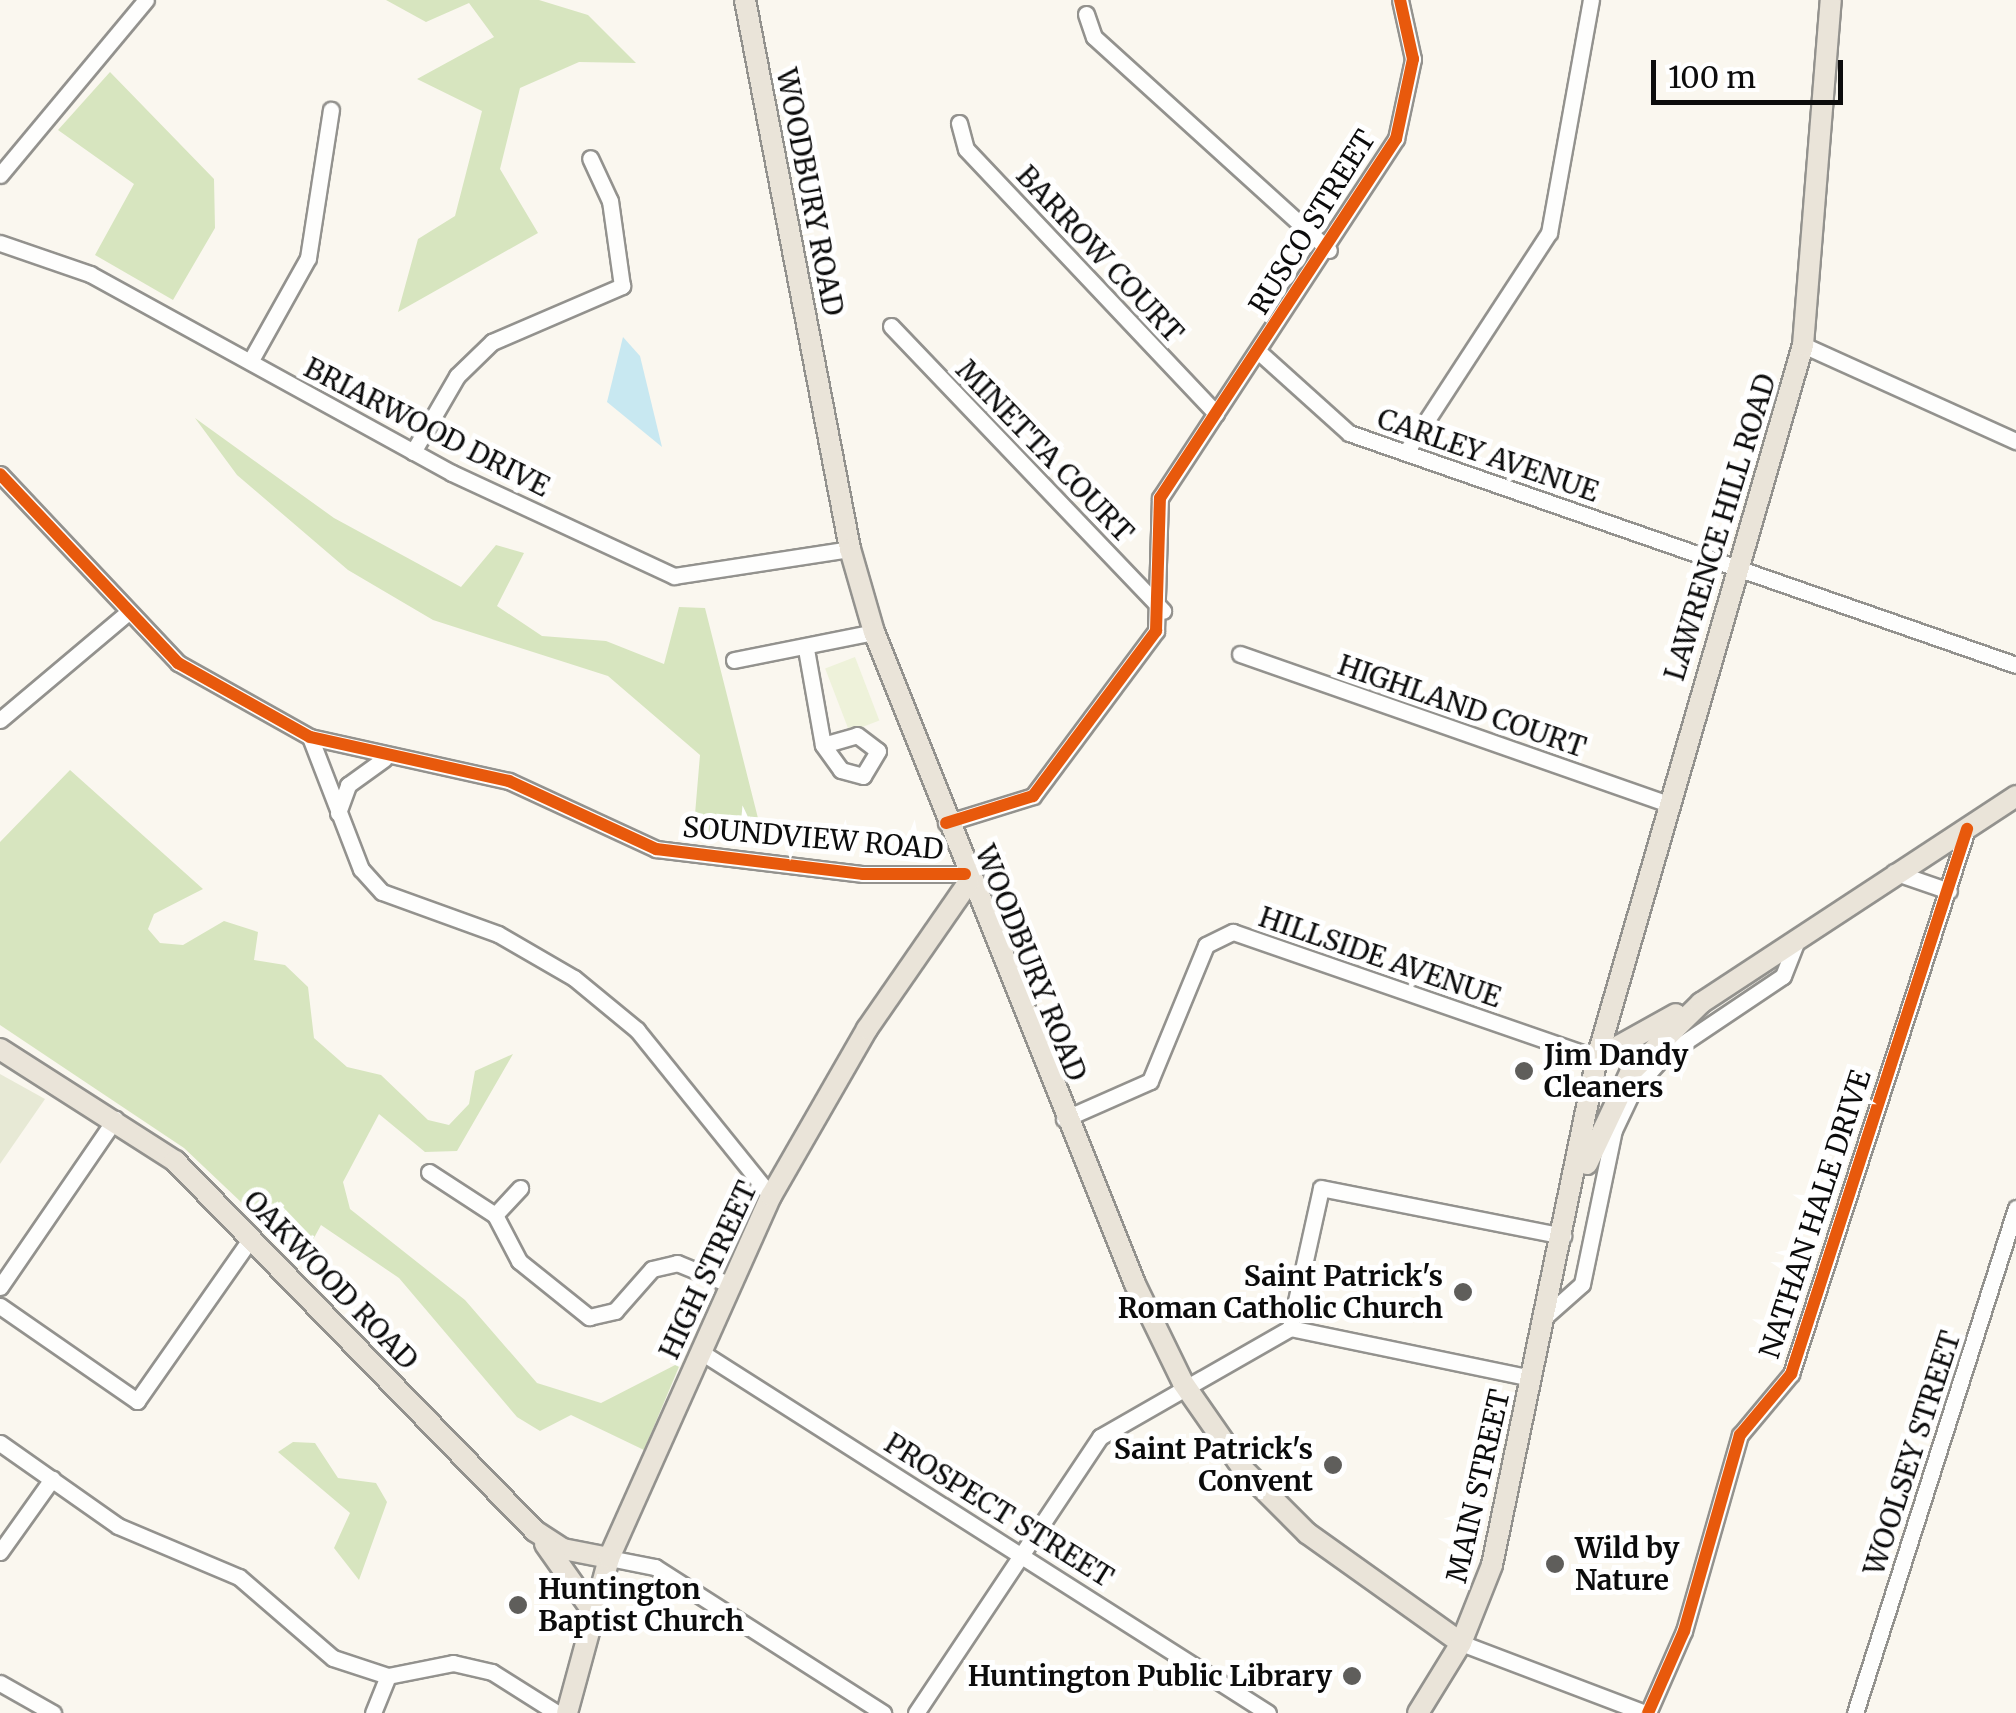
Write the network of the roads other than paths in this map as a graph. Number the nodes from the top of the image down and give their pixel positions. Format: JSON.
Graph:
{"nodes":[{"id":1,"x":146,"y":0,"type":"edge"},
{"id":2,"x":745,"y":0,"type":"edge"},
{"id":3,"x":1400,"y":0,"type":"edge"},
{"id":4,"x":1591,"y":0,"type":"edge"},
{"id":5,"x":1831,"y":0,"type":"edge"},
{"id":6,"x":1086,"y":14,"type":"dead end"},
{"id":7,"x":331,"y":110,"type":"dead end"},
{"id":8,"x":959,"y":123,"type":"dead end"},
{"id":9,"x":590,"y":158,"type":"dead end"},
{"id":10,"x":0,"y":174,"type":"edge"},
{"id":11,"x":0,"y":243,"type":"edge"},
{"id":12,"x":1329,"y":250,"type":"junction"},
{"id":13,"x":891,"y":326,"type":"dead end"},
{"id":14,"x":1803,"y":345,"type":"junction"},
{"id":15,"x":1259,"y":352,"type":"junction"},
{"id":16,"x":251,"y":360,"type":"junction"},
{"id":17,"x":1216,"y":413,"type":"junction"},
{"id":18,"x":2016,"y":441,"type":"edge"},
{"id":19,"x":413,"y":452,"type":"junction"},
{"id":20,"x":1406,"y":452,"type":"junction"},
{"id":21,"x":0,"y":474,"type":"edge"},
{"id":22,"x":850,"y":549,"type":"junction"},
{"id":23,"x":1734,"y":567,"type":"junction"},
{"id":24,"x":1164,"y":611,"type":"junction"},
{"id":25,"x":126,"y":614,"type":"junction"},
{"id":26,"x":874,"y":632,"type":"junction"},
{"id":27,"x":806,"y":649,"type":"junction"},
{"id":28,"x":1240,"y":654,"type":"dead end"},
{"id":29,"x":734,"y":660,"type":"dead end"},
{"id":30,"x":2016,"y":665,"type":"edge"},
{"id":31,"x":0,"y":720,"type":"edge"},
{"id":32,"x":310,"y":737,"type":"junction"},
{"id":33,"x":824,"y":745,"type":"dead end"},
{"id":34,"x":386,"y":758,"type":"junction"},
{"id":35,"x":2016,"y":796,"type":"edge"},
{"id":36,"x":1668,"y":804,"type":"junction"},
{"id":37,"x":338,"y":813,"type":"junction"},
{"id":38,"x":946,"y":823,"type":"junction"},
{"id":39,"x":1966,"y":829,"type":"junction"},
{"id":40,"x":1894,"y":872,"type":"junction"},
{"id":41,"x":966,"y":879,"type":"junction"},
{"id":42,"x":1949,"y":890,"type":"junction"},
{"id":43,"x":1798,"y":937,"type":"junction"},
{"id":44,"x":1701,"y":1003,"type":"junction"},
{"id":45,"x":0,"y":1048,"type":"edge"},
{"id":46,"x":1597,"y":1058,"type":"junction"},
{"id":47,"x":1064,"y":1118,"type":"junction"},
{"id":48,"x":115,"y":1119,"type":"junction"},
{"id":49,"x":430,"y":1172,"type":"dead end"},
{"id":50,"x":520,"y":1188,"type":"dead end"},
{"id":51,"x":771,"y":1196,"type":"junction"},
{"id":52,"x":2016,"y":1208,"type":"edge"},
{"id":53,"x":1568,"y":1212,"type":"junction"},
{"id":54,"x":495,"y":1215,"type":"junction"},
{"id":55,"x":1563,"y":1236,"type":"junction"},
{"id":56,"x":252,"y":1237,"type":"junction"},
{"id":57,"x":730,"y":1285,"type":"junction"},
{"id":58,"x":0,"y":1287,"type":"edge"},
{"id":59,"x":0,"y":1306,"type":"edge"},
{"id":60,"x":1546,"y":1316,"type":"junction"},
{"id":61,"x":1290,"y":1328,"type":"junction"},
{"id":62,"x":701,"y":1352,"type":"junction"},
{"id":63,"x":1532,"y":1378,"type":"junction"},
{"id":64,"x":1183,"y":1383,"type":"junction"},
{"id":65,"x":0,"y":1443,"type":"edge"},
{"id":66,"x":52,"y":1479,"type":"junction"},
{"id":67,"x":535,"y":1530,"type":"junction"},
{"id":68,"x":0,"y":1552,"type":"edge"},
{"id":69,"x":1018,"y":1553,"type":"junction"},
{"id":70,"x":608,"y":1558,"type":"junction"},
{"id":71,"x":593,"y":1612,"type":"junction"},
{"id":72,"x":1461,"y":1644,"type":"junction"},
{"id":73,"x":388,"y":1676,"type":"junction"},
{"id":74,"x":0,"y":1683,"type":"edge"},
{"id":75,"x":53,"y":1713,"type":"edge"},
{"id":76,"x":373,"y":1713,"type":"edge"},
{"id":77,"x":556,"y":1713,"type":"edge"},
{"id":78,"x":567,"y":1713,"type":"edge"},
{"id":79,"x":883,"y":1713,"type":"edge"},
{"id":80,"x":916,"y":1713,"type":"edge"},
{"id":81,"x":1268,"y":1713,"type":"edge"},
{"id":82,"x":1418,"y":1713,"type":"edge"},
{"id":83,"x":1647,"y":1713,"type":"edge"},
{"id":84,"x":1856,"y":1713,"type":"edge"}],
"edges":[{"from":1,"to":10,"type":"street"},
{"from":2,"to":22,"type":"main road","name":"WOODBURY ROAD"},
{"from":3,"to":12,"type":"street","name":"RUSCO STREET"},
{"from":4,"to":20,"type":"street"},
{"from":5,"to":14,"type":"main road","name":"LAWRENCE HILL ROAD"},
{"from":6,"to":12,"type":"street"},
{"from":7,"to":16,"type":"street"},
{"from":8,"to":17,"type":"street","name":"BARROW COURT"},
{"from":9,"to":19,"type":"street"},
{"from":11,"to":16,"type":"street","name":"BRIARWOOD DRIVE"},
{"from":12,"to":15,"type":"street","name":"RUSCO STREET"},
{"from":13,"to":24,"type":"street","name":"MINETTA COURT"},
{"from":14,"to":18,"type":"street"},
{"from":14,"to":23,"type":"main road","name":"LAWRENCE HILL ROAD"},
{"from":15,"to":17,"type":"street"},
{"from":15,"to":20,"type":"street","name":"CARLEY AVENUE"},
{"from":16,"to":19,"type":"street","name":"BRIARWOOD DRIVE"},
{"from":17,"to":24,"type":"street"},
{"from":19,"to":22,"type":"street","name":"BRIARWOOD DRIVE"},
{"from":20,"to":23,"type":"street","name":"CARLEY AVENUE"},
{"from":21,"to":25,"type":"street","name":"SOUNDVIEW ROAD"},
{"from":22,"to":26,"type":"main road","name":"WOODBURY ROAD"},
{"from":23,"to":30,"type":"street","name":"CARLEY AVENUE"},
{"from":23,"to":36,"type":"main road","name":"LAWRENCE HILL ROAD"},
{"from":24,"to":38,"type":"street"},
{"from":25,"to":31,"type":"street"},
{"from":25,"to":32,"type":"street","name":"SOUNDVIEW ROAD"},
{"from":26,"to":27,"type":"street"},
{"from":26,"to":38,"type":"main road","name":"WOODBURY ROAD"},
{"from":27,"to":29,"type":"street"},
{"from":27,"to":33,"type":"street"},
{"from":28,"to":36,"type":"street","name":"HIGHLAND COURT"},
{"from":32,"to":34,"type":"street","name":"SOUNDVIEW ROAD"},
{"from":32,"to":37,"type":"street"},
{"from":34,"to":37,"type":"street"},
{"from":34,"to":41,"type":"street","name":"SOUNDVIEW ROAD"},
{"from":35,"to":39,"type":"main road","name":"MAIN STREET"},
{"from":36,"to":46,"type":"main road","name":"LAWRENCE HILL ROAD"},
{"from":37,"to":51,"type":"street"},
{"from":38,"to":41,"type":"main road","name":"WOODBURY ROAD"},
{"from":39,"to":40,"type":"main road","name":"MAIN STREET"},
{"from":39,"to":42,"type":"street","name":"NATHAN HALE DRIVE"},
{"from":40,"to":42,"type":"street"},
{"from":40,"to":43,"type":"main road","name":"MAIN STREET"},
{"from":41,"to":47,"type":"main road","name":"WOODBURY ROAD"},
{"from":41,"to":51,"type":"main road","name":"HIGH STREET"},
{"from":42,"to":83,"type":"street","name":"NATHAN HALE DRIVE"},
{"from":43,"to":44,"type":"main road","name":"MAIN STREET"},
{"from":43,"to":60,"type":"street","name":"MAIN STREET"},
{"from":44,"to":46,"type":"main road","name":"MAIN STREET"},
{"from":44,"to":53,"type":"main road","name":"MAIN STREET"},
{"from":45,"to":48,"type":"main road","name":"OAKWOOD ROAD"},
{"from":46,"to":47,"type":"street","name":"HILLSIDE AVENUE"},
{"from":46,"to":53,"type":"main road","name":"MAIN STREET"},
{"from":47,"to":64,"type":"main road","name":"WOODBURY ROAD"},
{"from":48,"to":56,"type":"main road","name":"OAKWOOD ROAD"},
{"from":48,"to":58,"type":"street"},
{"from":49,"to":54,"type":"street"},
{"from":50,"to":54,"type":"street"},
{"from":51,"to":57,"type":"main road","name":"HIGH STREET"},
{"from":52,"to":84,"type":"street","name":"WOOLSEY STREET"},
{"from":53,"to":55,"type":"main road","name":"MAIN STREET"},
{"from":54,"to":57,"type":"street"},
{"from":55,"to":60,"type":"main road","name":"MAIN STREET"},
{"from":55,"to":61,"type":"street"},
{"from":56,"to":59,"type":"street"},
{"from":56,"to":67,"type":"main road","name":"OAKWOOD ROAD"},
{"from":57,"to":62,"type":"main road","name":"HIGH STREET"},
{"from":60,"to":63,"type":"main road","name":"MAIN STREET"},
{"from":61,"to":63,"type":"street"},
{"from":61,"to":64,"type":"street"},
{"from":62,"to":69,"type":"street","name":"PROSPECT STREET"},
{"from":62,"to":70,"type":"main road","name":"HIGH STREET"},
{"from":63,"to":72,"type":"main road","name":"MAIN STREET"},
{"from":64,"to":69,"type":"street"},
{"from":64,"to":72,"type":"main road","name":"WOODBURY ROAD"},
{"from":65,"to":66,"type":"street"},
{"from":66,"to":68,"type":"street"},
{"from":66,"to":73,"type":"street"},
{"from":67,"to":70,"type":"main road","name":"OAKWOOD ROAD"},
{"from":67,"to":71,"type":"main road"},
{"from":69,"to":80,"type":"street"},
{"from":69,"to":81,"type":"street","name":"PROSPECT STREET"},
{"from":70,"to":71,"type":"main road","name":"HIGH STREET"},
{"from":70,"to":79,"type":"street"},
{"from":71,"to":78,"type":"main road","name":"HIGH STREET"},
{"from":72,"to":82,"type":"main road","name":"MAIN STREET"},
{"from":72,"to":83,"type":"street"},
{"from":73,"to":76,"type":"street"},
{"from":73,"to":77,"type":"street"},
{"from":74,"to":75,"type":"street"}]}
